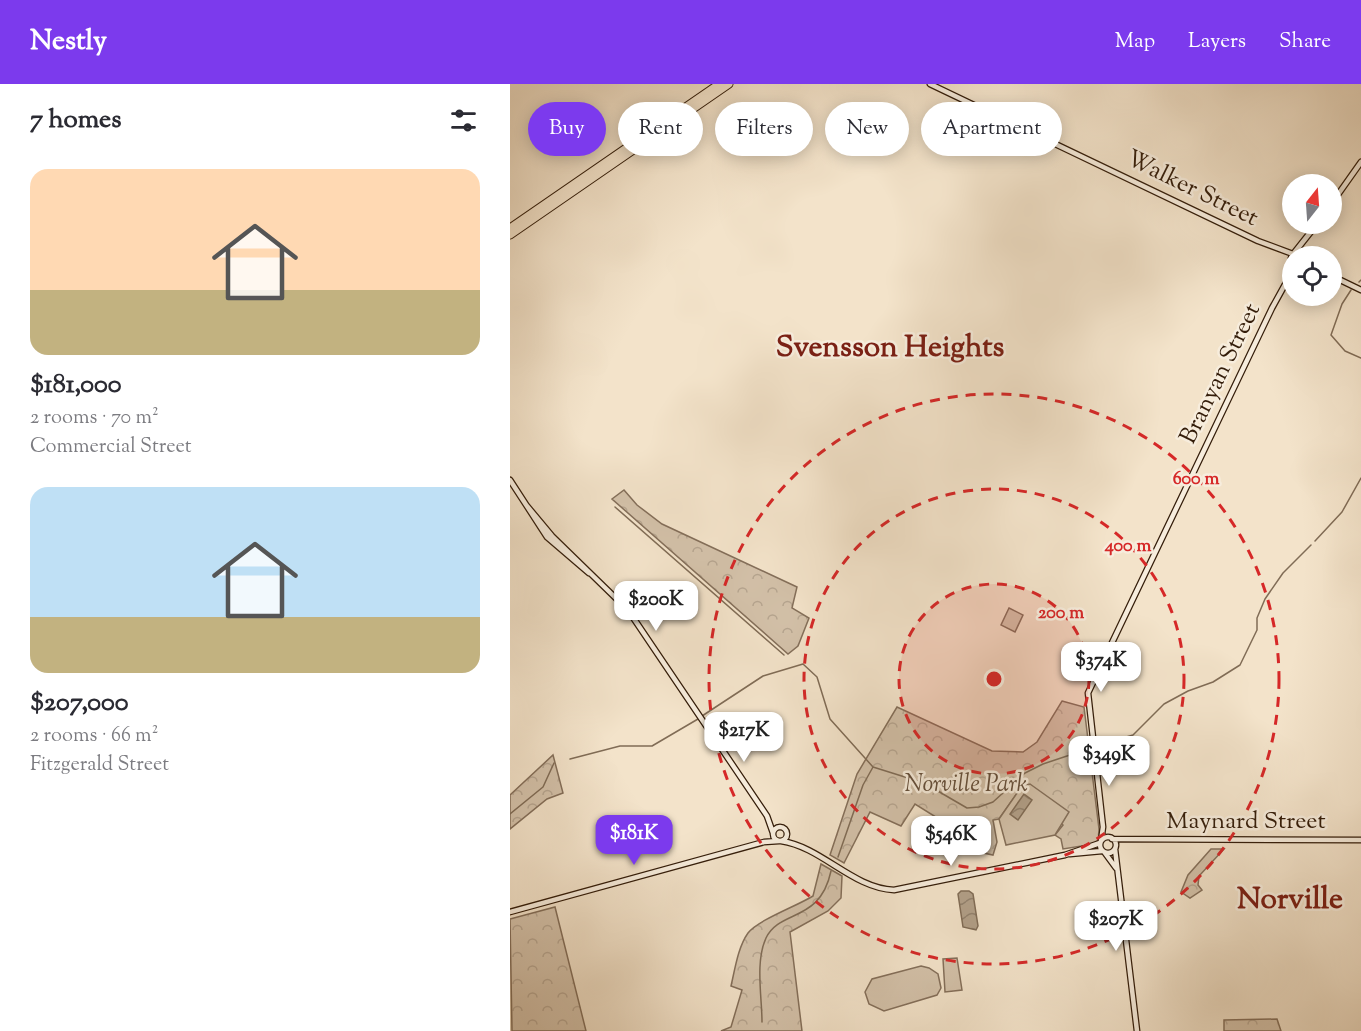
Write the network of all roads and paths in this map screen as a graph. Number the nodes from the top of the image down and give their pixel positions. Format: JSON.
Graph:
{"nodes":[{"id":1,"x":719,"y":84,"type":"edge"},
{"id":2,"x":729,"y":84,"type":"edge"},
{"id":3,"x":930,"y":84,"type":"edge"},
{"id":4,"x":1361,"y":162,"type":"edge"},
{"id":5,"x":1342,"y":189,"type":"edge"},
{"id":6,"x":510,"y":228,"type":"edge"},
{"id":7,"x":1310,"y":234,"type":"edge"},
{"id":8,"x":510,"y":235,"type":"edge"},
{"id":9,"x":1306,"y":239,"type":"junction"},
{"id":10,"x":1300,"y":246,"type":"edge"},
{"id":11,"x":1304,"y":246,"type":"edge"},
{"id":12,"x":1277,"y":249,"type":"junction"},
{"id":13,"x":1282,"y":250,"type":"edge"},
{"id":14,"x":1282,"y":253,"type":"edge"},
{"id":15,"x":1342,"y":281,"type":"edge"},
{"id":16,"x":1361,"y":290,"type":"edge"},
{"id":17,"x":1282,"y":291,"type":"edge"},
{"id":18,"x":510,"y":480,"type":"edge"},
{"id":19,"x":766,"y":816,"type":"junction"},
{"id":20,"x":779,"y":827,"type":"junction"},
{"id":21,"x":1103,"y":827,"type":"junction"},
{"id":22,"x":786,"y":832,"type":"junction"},
{"id":23,"x":773,"y":833,"type":"junction"},
{"id":24,"x":1110,"y":838,"type":"junction"},
{"id":25,"x":1131,"y":839,"type":"junction"},
{"id":26,"x":1361,"y":840,"type":"edge"},
{"id":27,"x":780,"y":841,"type":"junction"},
{"id":28,"x":764,"y":842,"type":"junction"},
{"id":29,"x":1101,"y":842,"type":"junction"},
{"id":30,"x":800,"y":847,"type":"junction"},
{"id":31,"x":1115,"y":848,"type":"junction"},
{"id":32,"x":1104,"y":852,"type":"junction"},
{"id":33,"x":1065,"y":855,"type":"junction"},
{"id":34,"x":1117,"y":870,"type":"junction"},
{"id":35,"x":510,"y":912,"type":"edge"},
{"id":36,"x":1137,"y":1031,"type":"edge"}],
"edges":[{"from":1,"to":6,"type":"highway"},
{"from":2,"to":8,"type":"highway"},
{"from":3,"to":12,"type":"street","name":"Walker Street"},
{"from":4,"to":5,"type":"street"},
{"from":7,"to":9,"type":"street"},
{"from":9,"to":10,"type":"street"},
{"from":9,"to":11,"type":"street"},
{"from":12,"to":13,"type":"street","name":"Walker Street"},
{"from":12,"to":14,"type":"street","name":"Walker Street"},
{"from":15,"to":16,"type":"street"},
{"from":17,"to":21,"type":"street","name":"Branyan Street"},
{"from":18,"to":19,"type":"street"},
{"from":19,"to":20,"type":"street"},
{"from":19,"to":23,"type":"street"},
{"from":20,"to":22,"type":"street"},
{"from":20,"to":23,"type":"street"},
{"from":21,"to":24,"type":"street","name":"Branyan Street"},
{"from":21,"to":29,"type":"street","name":"Branyan Street"},
{"from":22,"to":27,"type":"street"},
{"from":22,"to":30,"type":"street"},
{"from":23,"to":27,"type":"street"},
{"from":23,"to":28,"type":"street"},
{"from":24,"to":25,"type":"street","name":"Maynard Street"},
{"from":24,"to":29,"type":"street"},
{"from":24,"to":31,"type":"street","name":"Branyan Street"},
{"from":25,"to":26,"type":"street","name":"Maynard Street"},
{"from":25,"to":31,"type":"street","name":"Maynard Street"},
{"from":27,"to":28,"type":"street"},
{"from":27,"to":30,"type":"street"},
{"from":28,"to":35,"type":"street"},
{"from":29,"to":32,"type":"street","name":"Branyan Street"},
{"from":29,"to":33,"type":"street"},
{"from":30,"to":33,"type":"street"},
{"from":31,"to":32,"type":"street","name":"Maynard Street"},
{"from":31,"to":34,"type":"street","name":"Branyan Street"},
{"from":32,"to":33,"type":"street","name":"Maynard Street"},
{"from":32,"to":34,"type":"street"},
{"from":34,"to":36,"type":"street","name":"Branyan Street"}]}
